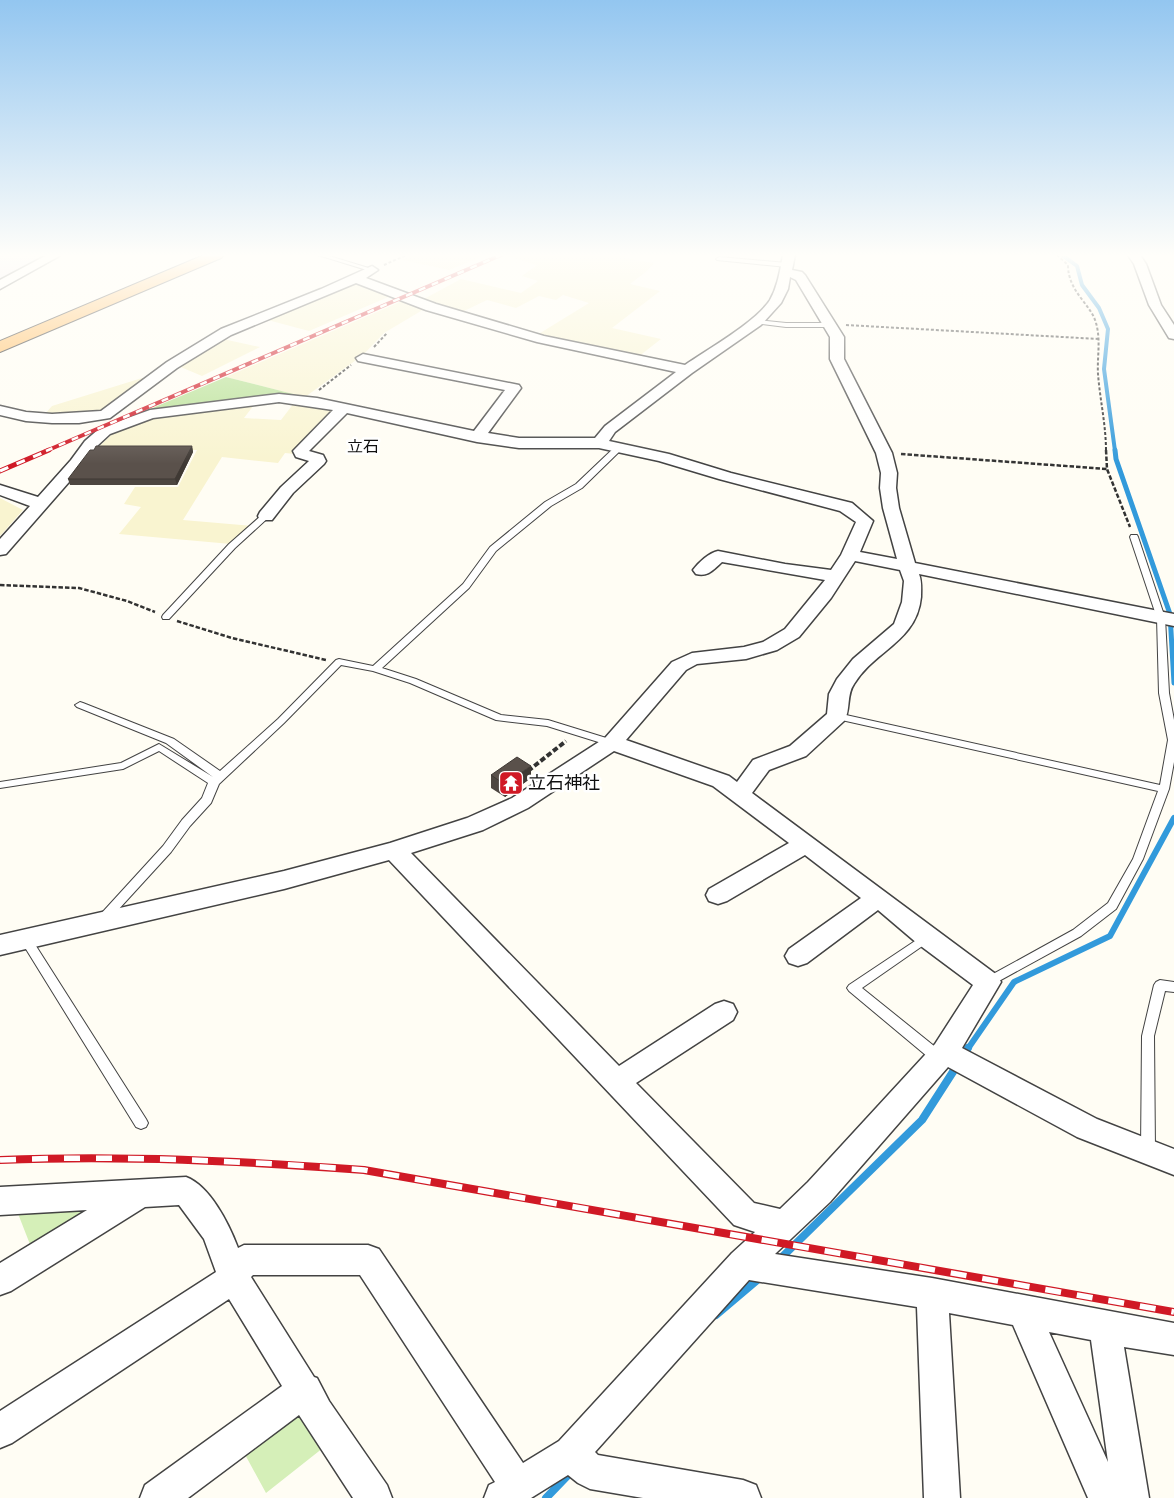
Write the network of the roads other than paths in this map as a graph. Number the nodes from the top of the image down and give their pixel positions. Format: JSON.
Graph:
{"nodes":[{"id":1,"x":831,"y":324,"type":"edge"},
{"id":2,"x":52,"y":325,"type":"edge"},
{"id":3,"x":241,"y":325,"type":"edge"},
{"id":4,"x":493,"y":325,"type":"edge"},
{"id":5,"x":752,"y":325,"type":"edge"},
{"id":6,"x":783,"y":325,"type":"edge"},
{"id":7,"x":814,"y":325,"type":"edge"},
{"id":8,"x":1167,"y":325,"type":"edge"},
{"id":9,"x":1174,"y":336,"type":"edge"},
{"id":10,"x":0,"y":347,"type":"edge"},
{"id":11,"x":363,"y":358,"type":"road end"},
{"id":12,"x":687,"y":370,"type":"junction"},
{"id":13,"x":343,"y":408,"type":"junction"},
{"id":14,"x":0,"y":410,"type":"edge"},
{"id":15,"x":105,"y":416,"type":"junction"},
{"id":16,"x":122,"y":424,"type":"junction"},
{"id":17,"x":478,"y":437,"type":"junction"},
{"id":18,"x":599,"y":443,"type":"junction"},
{"id":19,"x":618,"y":448,"type":"junction"},
{"id":20,"x":0,"y":490,"type":"edge"},
{"id":21,"x":41,"y":504,"type":"junction"},
{"id":22,"x":266,"y":516,"type":"joint"},
{"id":23,"x":1134,"y":537,"type":"road end"},
{"id":24,"x":0,"y":550,"type":"edge"},
{"id":25,"x":850,"y":555,"type":"junction"},
{"id":26,"x":907,"y":565,"type":"junction"},
{"id":27,"x":702,"y":570,"type":"dead end"},
{"id":28,"x":836,"y":576,"type":"junction"},
{"id":29,"x":166,"y":617,"type":"dead end"},
{"id":30,"x":1167,"y":619,"type":"edge"},
{"id":31,"x":375,"y":669,"type":"junction"},
{"id":32,"x":80,"y":705,"type":"dead end"},
{"id":33,"x":838,"y":716,"type":"junction"},
{"id":34,"x":612,"y":743,"type":"junction"},
{"id":35,"x":217,"y":779,"type":"junction"},
{"id":36,"x":0,"y":785,"type":"edge"},
{"id":37,"x":1164,"y":789,"type":"junction"},
{"id":38,"x":739,"y":794,"type":"junction"},
{"id":39,"x":805,"y":844,"type":"junction"},
{"id":40,"x":394,"y":850,"type":"junction"},
{"id":41,"x":718,"y":896,"type":"dead end"},
{"id":42,"x":878,"y":898,"type":"junction"},
{"id":43,"x":101,"y":921,"type":"junction"},
{"id":44,"x":927,"y":937,"type":"junction"},
{"id":45,"x":25,"y":938,"type":"junction"},
{"id":46,"x":0,"y":945,"type":"edge"},
{"id":47,"x":798,"y":956,"type":"dead end"},
{"id":48,"x":988,"y":982,"type":"junction"},
{"id":49,"x":1174,"y":987,"type":"edge"},
{"id":50,"x":724,"y":1012,"type":"dead end"},
{"id":51,"x":942,"y":1056,"type":"junction"},
{"id":52,"x":616,"y":1082,"type":"junction"},
{"id":53,"x":141,"y":1123,"type":"dead end"},
{"id":54,"x":1148,"y":1152,"type":"junction"},
{"id":55,"x":1174,"y":1162,"type":"edge"},
{"id":56,"x":142,"y":1192,"type":"junction"},
{"id":57,"x":0,"y":1201,"type":"edge"},
{"id":58,"x":783,"y":1224,"type":"junction"},
{"id":59,"x":743,"y":1264,"type":"junction"},
{"id":60,"x":234,"y":1278,"type":"junction"},
{"id":61,"x":0,"y":1280,"type":"edge"},
{"id":62,"x":932,"y":1294,"type":"junction"},
{"id":63,"x":1023,"y":1312,"type":"junction"},
{"id":64,"x":1105,"y":1327,"type":"junction"},
{"id":65,"x":1174,"y":1339,"type":"edge"},
{"id":66,"x":305,"y":1390,"type":"junction"},
{"id":67,"x":0,"y":1431,"type":"edge"},
{"id":68,"x":571,"y":1453,"type":"junction"},
{"id":69,"x":510,"y":1492,"type":"edge"},
{"id":70,"x":158,"y":1498,"type":"edge"},
{"id":71,"x":374,"y":1498,"type":"edge"},
{"id":72,"x":742,"y":1498,"type":"edge"},
{"id":73,"x":942,"y":1498,"type":"edge"},
{"id":74,"x":1106,"y":1498,"type":"edge"},
{"id":75,"x":1130,"y":1498,"type":"edge"}],
"edges":[{"from":1,"to":26,"type":"street"},
{"from":2,"to":10,"type":"highway"},
{"from":3,"to":15,"type":"street"},
{"from":4,"to":12,"type":"street"},
{"from":5,"to":12,"type":"street"},
{"from":6,"to":7,"type":"lane"},
{"from":8,"to":9,"type":"street"},
{"from":11,"to":17,"type":"street"},
{"from":12,"to":18,"type":"street"},
{"from":13,"to":16,"type":"street"},
{"from":13,"to":17,"type":"street"},
{"from":13,"to":22,"type":"street"},
{"from":14,"to":15,"type":"street"},
{"from":15,"to":16,"type":"street"},
{"from":16,"to":21,"type":"street"},
{"from":17,"to":18,"type":"street"},
{"from":18,"to":19,"type":"street"},
{"from":19,"to":25,"type":"street"},
{"from":19,"to":31,"type":"lane"},
{"from":20,"to":21,"type":"street"},
{"from":21,"to":24,"type":"street"},
{"from":22,"to":29,"type":"lane"},
{"from":23,"to":30,"type":"lane"},
{"from":25,"to":26,"type":"street"},
{"from":25,"to":28,"type":"street"},
{"from":26,"to":30,"type":"street"},
{"from":26,"to":33,"type":"street"},
{"from":27,"to":28,"type":"street"},
{"from":28,"to":34,"type":"street"},
{"from":30,"to":37,"type":"lane"},
{"from":31,"to":34,"type":"lane"},
{"from":31,"to":35,"type":"lane"},
{"from":32,"to":35,"type":"lane"},
{"from":33,"to":37,"type":"lane"},
{"from":33,"to":38,"type":"street"},
{"from":34,"to":38,"type":"street"},
{"from":34,"to":40,"type":"street"},
{"from":35,"to":36,"type":"lane"},
{"from":35,"to":43,"type":"lane"},
{"from":37,"to":48,"type":"lane"},
{"from":38,"to":39,"type":"street"},
{"from":39,"to":41,"type":"street"},
{"from":39,"to":42,"type":"street"},
{"from":40,"to":43,"type":"street"},
{"from":40,"to":52,"type":"street"},
{"from":42,"to":44,"type":"street"},
{"from":42,"to":47,"type":"street"},
{"from":43,"to":45,"type":"street"},
{"from":44,"to":48,"type":"street"},
{"from":44,"to":51,"type":"lane"},
{"from":45,"to":46,"type":"street"},
{"from":45,"to":53,"type":"lane"},
{"from":48,"to":51,"type":"street"},
{"from":49,"to":54,"type":"lane"},
{"from":50,"to":52,"type":"street"},
{"from":51,"to":54,"type":"street"},
{"from":51,"to":58,"type":"street"},
{"from":52,"to":58,"type":"street"},
{"from":54,"to":55,"type":"street"},
{"from":56,"to":57,"type":"street"},
{"from":56,"to":60,"type":"street"},
{"from":56,"to":61,"type":"street"},
{"from":58,"to":59,"type":"street"},
{"from":59,"to":62,"type":"street"},
{"from":59,"to":68,"type":"street"},
{"from":60,"to":66,"type":"street"},
{"from":60,"to":67,"type":"street"},
{"from":60,"to":69,"type":"street"},
{"from":62,"to":63,"type":"street"},
{"from":62,"to":73,"type":"street"},
{"from":63,"to":64,"type":"street"},
{"from":63,"to":74,"type":"street"},
{"from":64,"to":65,"type":"street"},
{"from":64,"to":75,"type":"street"},
{"from":66,"to":70,"type":"street"},
{"from":66,"to":71,"type":"street"},
{"from":68,"to":69,"type":"street"},
{"from":68,"to":72,"type":"street"}]}
